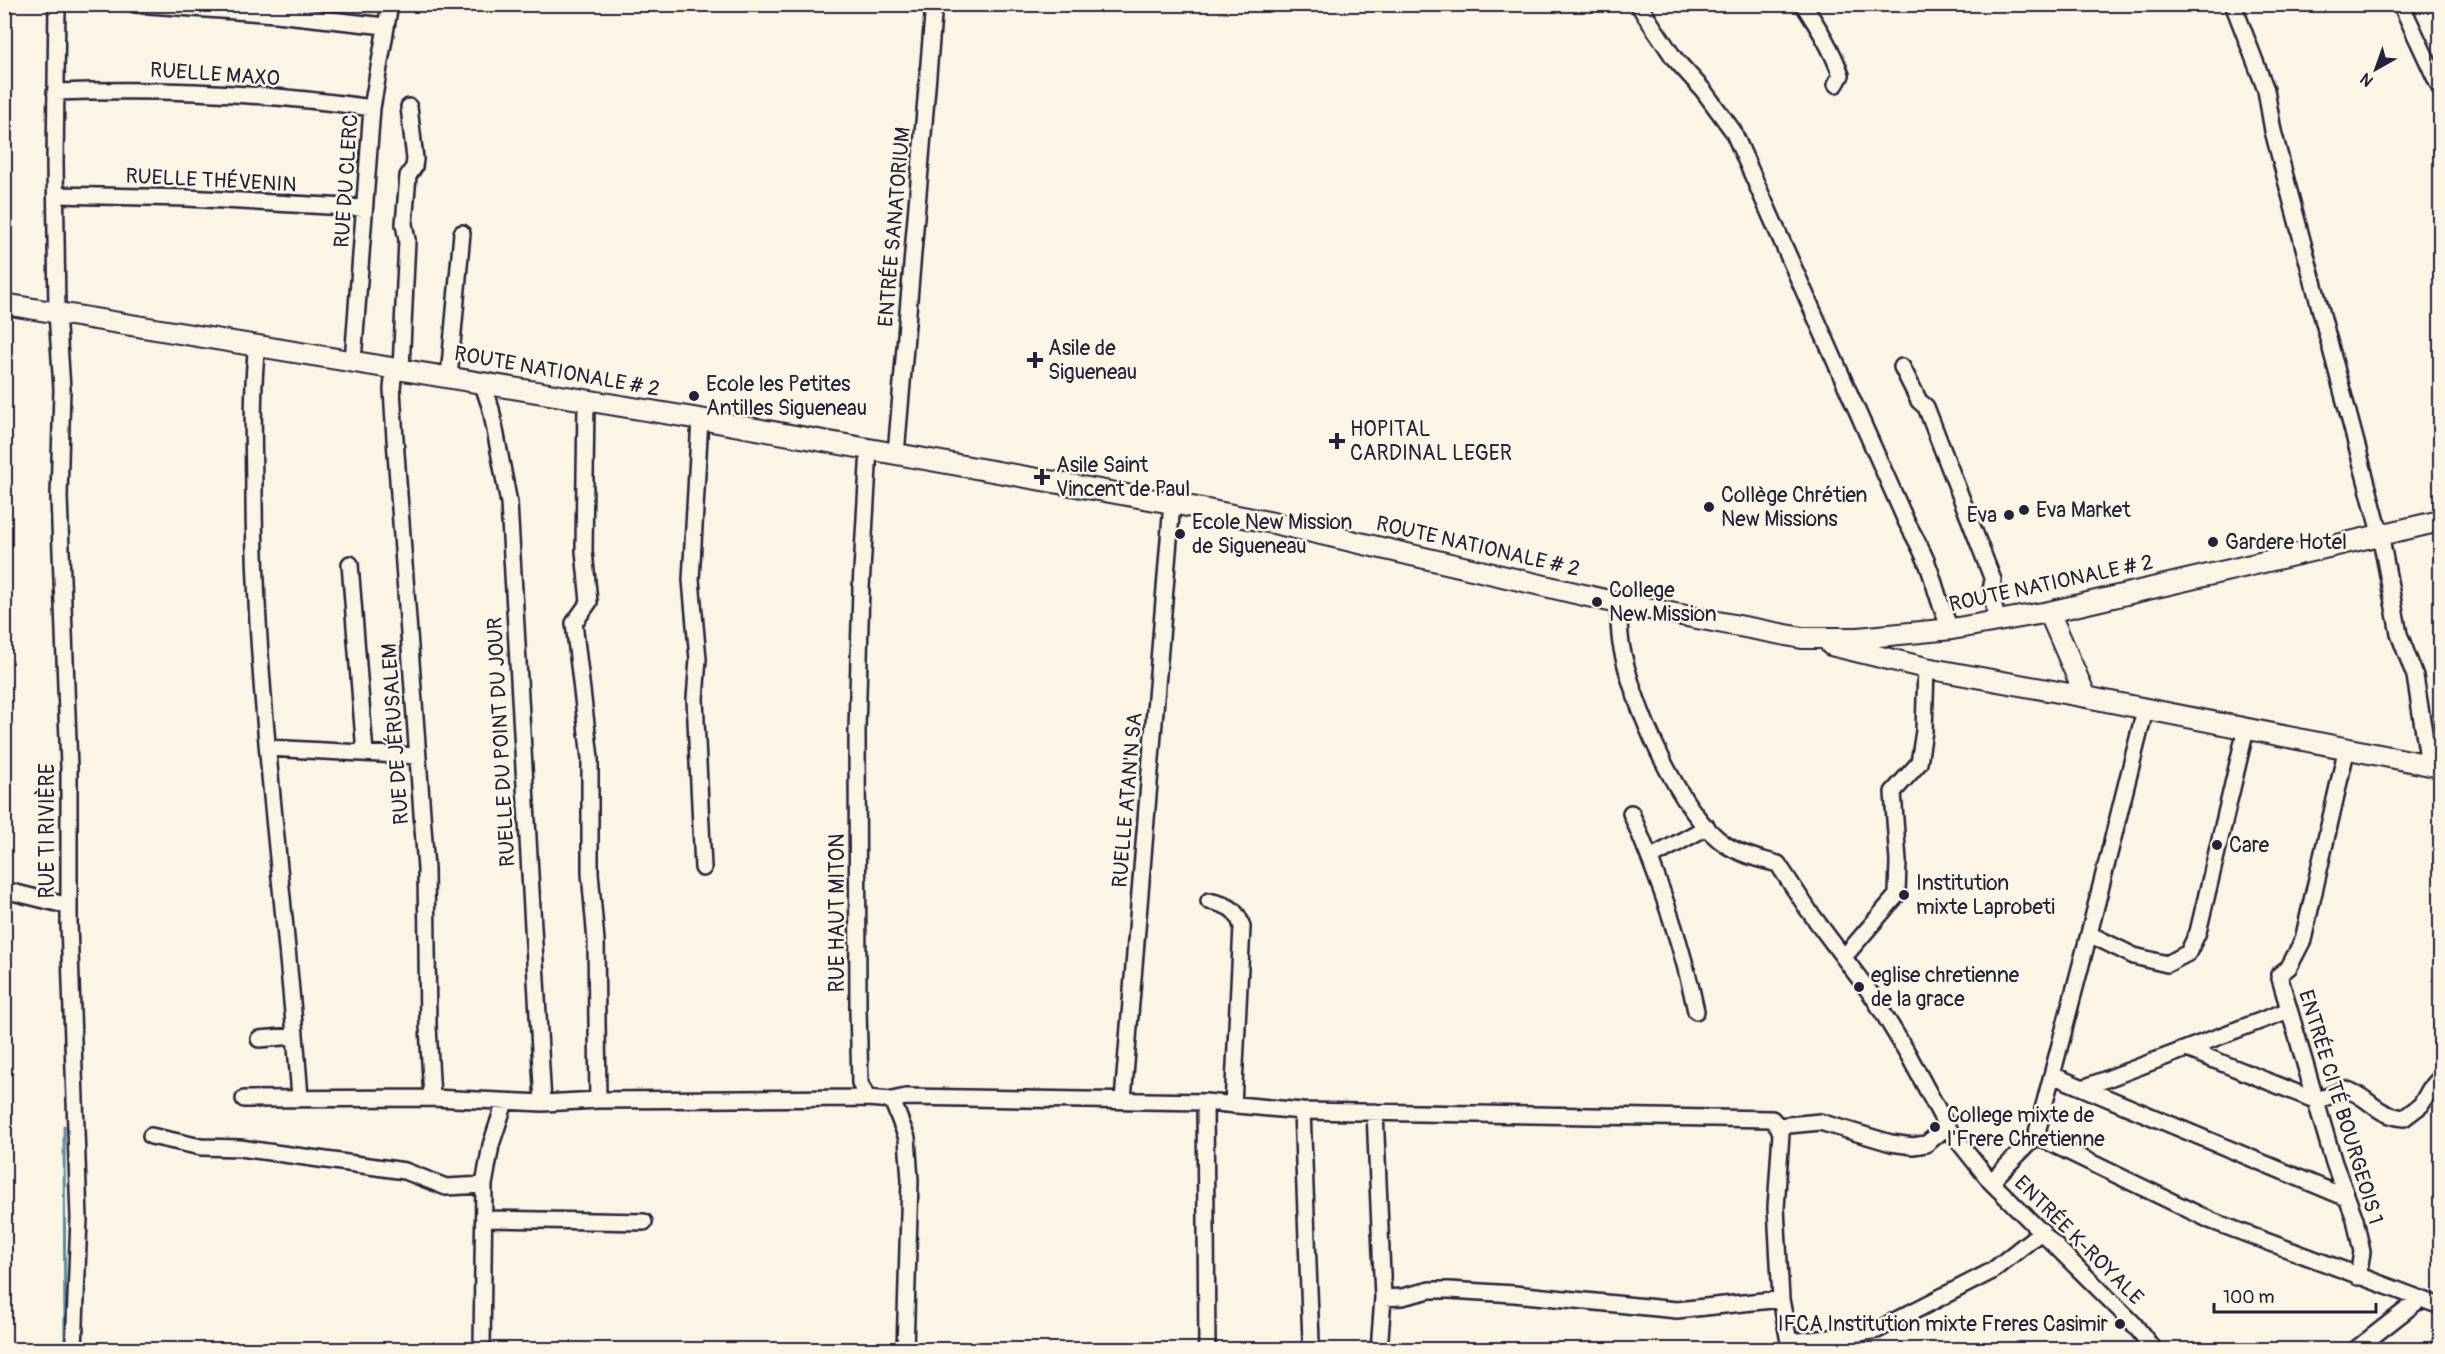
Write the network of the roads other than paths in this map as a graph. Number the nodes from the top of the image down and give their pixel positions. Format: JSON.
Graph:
{"nodes":[{"id":1,"x":57,"y":4,"type":"edge"},
{"id":2,"x":135,"y":4,"type":"edge"},
{"id":3,"x":390,"y":4,"type":"edge"},
{"id":4,"x":934,"y":4,"type":"edge"},
{"id":5,"x":1638,"y":4,"type":"edge"},
{"id":6,"x":1803,"y":4,"type":"edge"},
{"id":7,"x":2233,"y":4,"type":"edge"},
{"id":8,"x":2402,"y":4,"type":"edge"},
{"id":9,"x":218,"y":8,"type":"edge"},
{"id":10,"x":385,"y":26,"type":"junction"},
{"id":11,"x":1836,"y":84,"type":"dead end"},
{"id":12,"x":2440,"y":88,"type":"edge"},
{"id":13,"x":56,"y":92,"type":"junction"},
{"id":14,"x":409,"y":107,"type":"dead end"},
{"id":15,"x":372,"y":108,"type":"junction"},
{"id":16,"x":56,"y":195,"type":"junction"},
{"id":17,"x":364,"y":208,"type":"junction"},
{"id":18,"x":462,"y":233,"type":"dead end"},
{"id":19,"x":4,"y":304,"type":"edge"},
{"id":20,"x":57,"y":312,"type":"junction"},
{"id":21,"x":257,"y":344,"type":"junction"},
{"id":22,"x":353,"y":361,"type":"junction"},
{"id":23,"x":1902,"y":367,"type":"dead end"},
{"id":24,"x":398,"y":368,"type":"junction"},
{"id":25,"x":449,"y":377,"type":"junction"},
{"id":26,"x":482,"y":382,"type":"junction"},
{"id":27,"x":586,"y":402,"type":"junction"},
{"id":28,"x":700,"y":419,"type":"junction"},
{"id":29,"x":869,"y":449,"type":"junction"},
{"id":30,"x":896,"y":454,"type":"junction"},
{"id":31,"x":1172,"y":503,"type":"junction"},
{"id":32,"x":2440,"y":521,"type":"edge"},
{"id":33,"x":2380,"y":533,"type":"junction"},
{"id":34,"x":350,"y":564,"type":"dead end"},
{"id":35,"x":1618,"y":603,"type":"junction"},
{"id":36,"x":2049,"y":612,"type":"junction"},
{"id":37,"x":1997,"y":621,"type":"junction"},
{"id":38,"x":1952,"y":629,"type":"junction"},
{"id":39,"x":1802,"y":638,"type":"junction"},
{"id":40,"x":1926,"y":668,"type":"junction"},
{"id":41,"x":2086,"y":697,"type":"junction"},
{"id":42,"x":2145,"y":710,"type":"junction"},
{"id":43,"x":2246,"y":729,"type":"junction"},
{"id":44,"x":2347,"y":747,"type":"junction"},
{"id":45,"x":268,"y":748,"type":"junction"},
{"id":46,"x":364,"y":753,"type":"junction"},
{"id":47,"x":418,"y":756,"type":"junction"},
{"id":48,"x":2435,"y":765,"type":"edge"},
{"id":49,"x":1631,"y":813,"type":"dead end"},
{"id":50,"x":1707,"y":827,"type":"junction"},
{"id":51,"x":1650,"y":858,"type":"junction"},
{"id":52,"x":703,"y":868,"type":"dead end"},
{"id":53,"x":4,"y":890,"type":"edge"},
{"id":54,"x":1209,"y":901,"type":"dead end"},
{"id":55,"x":69,"y":906,"type":"junction"},
{"id":56,"x":2089,"y":934,"type":"junction"},
{"id":57,"x":1844,"y":957,"type":"junction"},
{"id":58,"x":2289,"y":1010,"type":"junction"},
{"id":59,"x":1696,"y":1011,"type":"dead end"},
{"id":60,"x":295,"y":1036,"type":"junction"},
{"id":61,"x":259,"y":1039,"type":"dead end"},
{"id":62,"x":2187,"y":1049,"type":"junction"},
{"id":63,"x":2052,"y":1075,"type":"junction"},
{"id":64,"x":2440,"y":1078,"type":"edge"},
{"id":65,"x":2083,"y":1088,"type":"junction"},
{"id":66,"x":300,"y":1098,"type":"junction"},
{"id":67,"x":432,"y":1098,"type":"junction"},
{"id":68,"x":867,"y":1098,"type":"junction"},
{"id":69,"x":244,"y":1099,"type":"dead end"},
{"id":70,"x":598,"y":1100,"type":"junction"},
{"id":71,"x":892,"y":1100,"type":"junction"},
{"id":72,"x":1123,"y":1100,"type":"junction"},
{"id":73,"x":2317,"y":1101,"type":"junction"},
{"id":74,"x":505,"y":1102,"type":"junction"},
{"id":75,"x":1205,"y":1102,"type":"junction"},
{"id":76,"x":543,"y":1103,"type":"junction"},
{"id":77,"x":1233,"y":1105,"type":"junction"},
{"id":78,"x":1302,"y":1111,"type":"junction"},
{"id":79,"x":1375,"y":1112,"type":"junction"},
{"id":80,"x":1778,"y":1126,"type":"junction"},
{"id":81,"x":1947,"y":1127,"type":"junction"},
{"id":82,"x":151,"y":1136,"type":"dead end"},
{"id":83,"x":2036,"y":1136,"type":"junction"},
{"id":84,"x":1991,"y":1182,"type":"junction"},
{"id":85,"x":484,"y":1185,"type":"junction"},
{"id":86,"x":2347,"y":1198,"type":"junction"},
{"id":87,"x":484,"y":1219,"type":"junction"},
{"id":88,"x":644,"y":1222,"type":"dead end"},
{"id":89,"x":2042,"y":1231,"type":"junction"},
{"id":90,"x":2358,"y":1277,"type":"junction"},
{"id":91,"x":1383,"y":1298,"type":"junction"},
{"id":92,"x":1781,"y":1299,"type":"junction"},
{"id":93,"x":2419,"y":1300,"type":"junction"},
{"id":94,"x":2440,"y":1306,"type":"edge"},
{"id":95,"x":1311,"y":1341,"type":"dead end"},
{"id":96,"x":1788,"y":1346,"type":"edge"},
{"id":97,"x":74,"y":1350,"type":"edge"},
{"id":98,"x":482,"y":1350,"type":"edge"},
{"id":99,"x":905,"y":1350,"type":"edge"},
{"id":100,"x":1205,"y":1350,"type":"edge"},
{"id":101,"x":1379,"y":1350,"type":"edge"},
{"id":102,"x":2154,"y":1350,"type":"edge"},
{"id":103,"x":2355,"y":1350,"type":"edge"}],
"edges":[{"from":1,"to":13,"type":"street","name":"RUE TI RIVIÈRE"},
{"from":2,"to":9,"type":"street"},
{"from":3,"to":10,"type":"street","name":"RUE DU CLERC"},
{"from":4,"to":30,"type":"street","name":"ENTRÉE SANATORIUM"},
{"from":5,"to":38,"type":"street"},
{"from":6,"to":11,"type":"street"},
{"from":7,"to":33,"type":"street"},
{"from":8,"to":12,"type":"street"},
{"from":9,"to":10,"type":"street"},
{"from":10,"to":15,"type":"street","name":"RUE DU CLERC"},
{"from":13,"to":15,"type":"street","name":"RUELLE MAXO"},
{"from":13,"to":16,"type":"street","name":"RUE TI RIVIÈRE"},
{"from":14,"to":24,"type":"street","name":"RUE DE JÉRUSALEM"},
{"from":15,"to":17,"type":"street","name":"RUE DU CLERC"},
{"from":16,"to":17,"type":"street","name":"RUELLE THÉVENIN"},
{"from":16,"to":20,"type":"street","name":"RUE TI RIVIÈRE"},
{"from":17,"to":22,"type":"street","name":"RUE DU CLERC"},
{"from":18,"to":25,"type":"street"},
{"from":19,"to":20,"type":"main road","name":"ROUTE NATIONALE # 2"},
{"from":20,"to":21,"type":"main road","name":"ROUTE NATIONALE # 2"},
{"from":20,"to":55,"type":"street","name":"RUE TI RIVIÈRE"},
{"from":21,"to":22,"type":"main road","name":"ROUTE NATIONALE # 2"},
{"from":21,"to":45,"type":"street"},
{"from":22,"to":24,"type":"main road","name":"ROUTE NATIONALE # 2"},
{"from":23,"to":37,"type":"street"},
{"from":24,"to":25,"type":"main road","name":"ROUTE NATIONALE # 2"},
{"from":24,"to":47,"type":"street","name":"RUE DE JÉRUSALEM"},
{"from":25,"to":26,"type":"main road","name":"ROUTE NATIONALE # 2"},
{"from":26,"to":27,"type":"main road","name":"ROUTE NATIONALE # 2"},
{"from":26,"to":76,"type":"street","name":"RUELLE DU POINT DU JOUR"},
{"from":27,"to":28,"type":"main road","name":"ROUTE NATIONALE # 2"},
{"from":27,"to":70,"type":"street"},
{"from":28,"to":29,"type":"main road","name":"ROUTE NATIONALE # 2"},
{"from":28,"to":52,"type":"street"},
{"from":29,"to":30,"type":"main road","name":"ROUTE NATIONALE # 2"},
{"from":29,"to":68,"type":"street","name":"RUE HAUT MITON"},
{"from":30,"to":31,"type":"main road","name":"ROUTE NATIONALE # 2"},
{"from":31,"to":35,"type":"main road","name":"ROUTE NATIONALE # 2"},
{"from":31,"to":72,"type":"street","name":"RUELLE ATAN'N SA"},
{"from":32,"to":33,"type":"main road","name":"ROUTE NATIONALE # 2"},
{"from":33,"to":36,"type":"main road","name":"ROUTE NATIONALE # 2"},
{"from":33,"to":48,"type":"street"},
{"from":34,"to":46,"type":"street"},
{"from":35,"to":39,"type":"main road","name":"ROUTE NATIONALE # 2"},
{"from":35,"to":50,"type":"street","name":"ENTRÉE K-ROYALE"},
{"from":36,"to":37,"type":"main road","name":"ROUTE NATIONALE # 2"},
{"from":36,"to":41,"type":"main road"},
{"from":37,"to":38,"type":"main road","name":"ROUTE NATIONALE # 2"},
{"from":38,"to":39,"type":"main road","name":"ROUTE NATIONALE # 2"},
{"from":39,"to":40,"type":"main road"},
{"from":40,"to":41,"type":"main road"},
{"from":40,"to":57,"type":"street"},
{"from":41,"to":42,"type":"main road"},
{"from":42,"to":43,"type":"main road"},
{"from":42,"to":56,"type":"street"},
{"from":43,"to":44,"type":"main road"},
{"from":43,"to":56,"type":"street"},
{"from":44,"to":48,"type":"main road"},
{"from":44,"to":58,"type":"street","name":"ENTRÉE CITÉ BOURGEOIS 1"},
{"from":45,"to":46,"type":"street"},
{"from":45,"to":60,"type":"street"},
{"from":46,"to":47,"type":"street"},
{"from":47,"to":67,"type":"street","name":"RUE DE JÉRUSALEM"},
{"from":49,"to":51,"type":"street"},
{"from":50,"to":51,"type":"street"},
{"from":50,"to":57,"type":"street","name":"ENTRÉE K-ROYALE"},
{"from":51,"to":59,"type":"street"},
{"from":53,"to":55,"type":"street"},
{"from":54,"to":77,"type":"street"},
{"from":55,"to":97,"type":"street","name":"RUE TI RIVIÈRE"},
{"from":56,"to":63,"type":"street"},
{"from":57,"to":81,"type":"street","name":"ENTRÉE K-ROYALE"},
{"from":58,"to":62,"type":"street"},
{"from":58,"to":73,"type":"street","name":"ENTRÉE CITÉ BOURGEOIS 1"},
{"from":60,"to":61,"type":"street"},
{"from":60,"to":66,"type":"street"},
{"from":62,"to":65,"type":"street"},
{"from":62,"to":73,"type":"street"},
{"from":63,"to":65,"type":"street"},
{"from":63,"to":83,"type":"street"},
{"from":64,"to":73,"type":"street"},
{"from":65,"to":86,"type":"street"},
{"from":66,"to":67,"type":"street"},
{"from":66,"to":69,"type":"street"},
{"from":67,"to":74,"type":"street"},
{"from":68,"to":70,"type":"street"},
{"from":68,"to":71,"type":"street"},
{"from":70,"to":76,"type":"street"},
{"from":71,"to":72,"type":"street"},
{"from":71,"to":99,"type":"street"},
{"from":72,"to":75,"type":"street"},
{"from":73,"to":86,"type":"street","name":"ENTRÉE CITÉ BOURGEOIS 1"},
{"from":74,"to":76,"type":"street"},
{"from":74,"to":85,"type":"street"},
{"from":75,"to":77,"type":"street"},
{"from":75,"to":100,"type":"street"},
{"from":77,"to":78,"type":"street"},
{"from":78,"to":79,"type":"street"},
{"from":78,"to":95,"type":"street"},
{"from":79,"to":80,"type":"street"},
{"from":79,"to":91,"type":"street"},
{"from":80,"to":81,"type":"street"},
{"from":80,"to":92,"type":"street"},
{"from":81,"to":84,"type":"street","name":"ENTRÉE K-ROYALE"},
{"from":82,"to":85,"type":"street"},
{"from":83,"to":84,"type":"street"},
{"from":83,"to":90,"type":"street"},
{"from":84,"to":89,"type":"street","name":"ENTRÉE K-ROYALE"},
{"from":85,"to":87,"type":"street"},
{"from":86,"to":90,"type":"street","name":"ENTRÉE CITÉ BOURGEOIS 1"},
{"from":87,"to":88,"type":"street"},
{"from":87,"to":98,"type":"street"},
{"from":89,"to":96,"type":"street"},
{"from":89,"to":102,"type":"street","name":"ENTRÉE K-ROYALE"},
{"from":90,"to":93,"type":"street"},
{"from":91,"to":92,"type":"street"},
{"from":91,"to":101,"type":"street"},
{"from":92,"to":96,"type":"street"},
{"from":93,"to":94,"type":"street"},
{"from":93,"to":103,"type":"street"}]}
